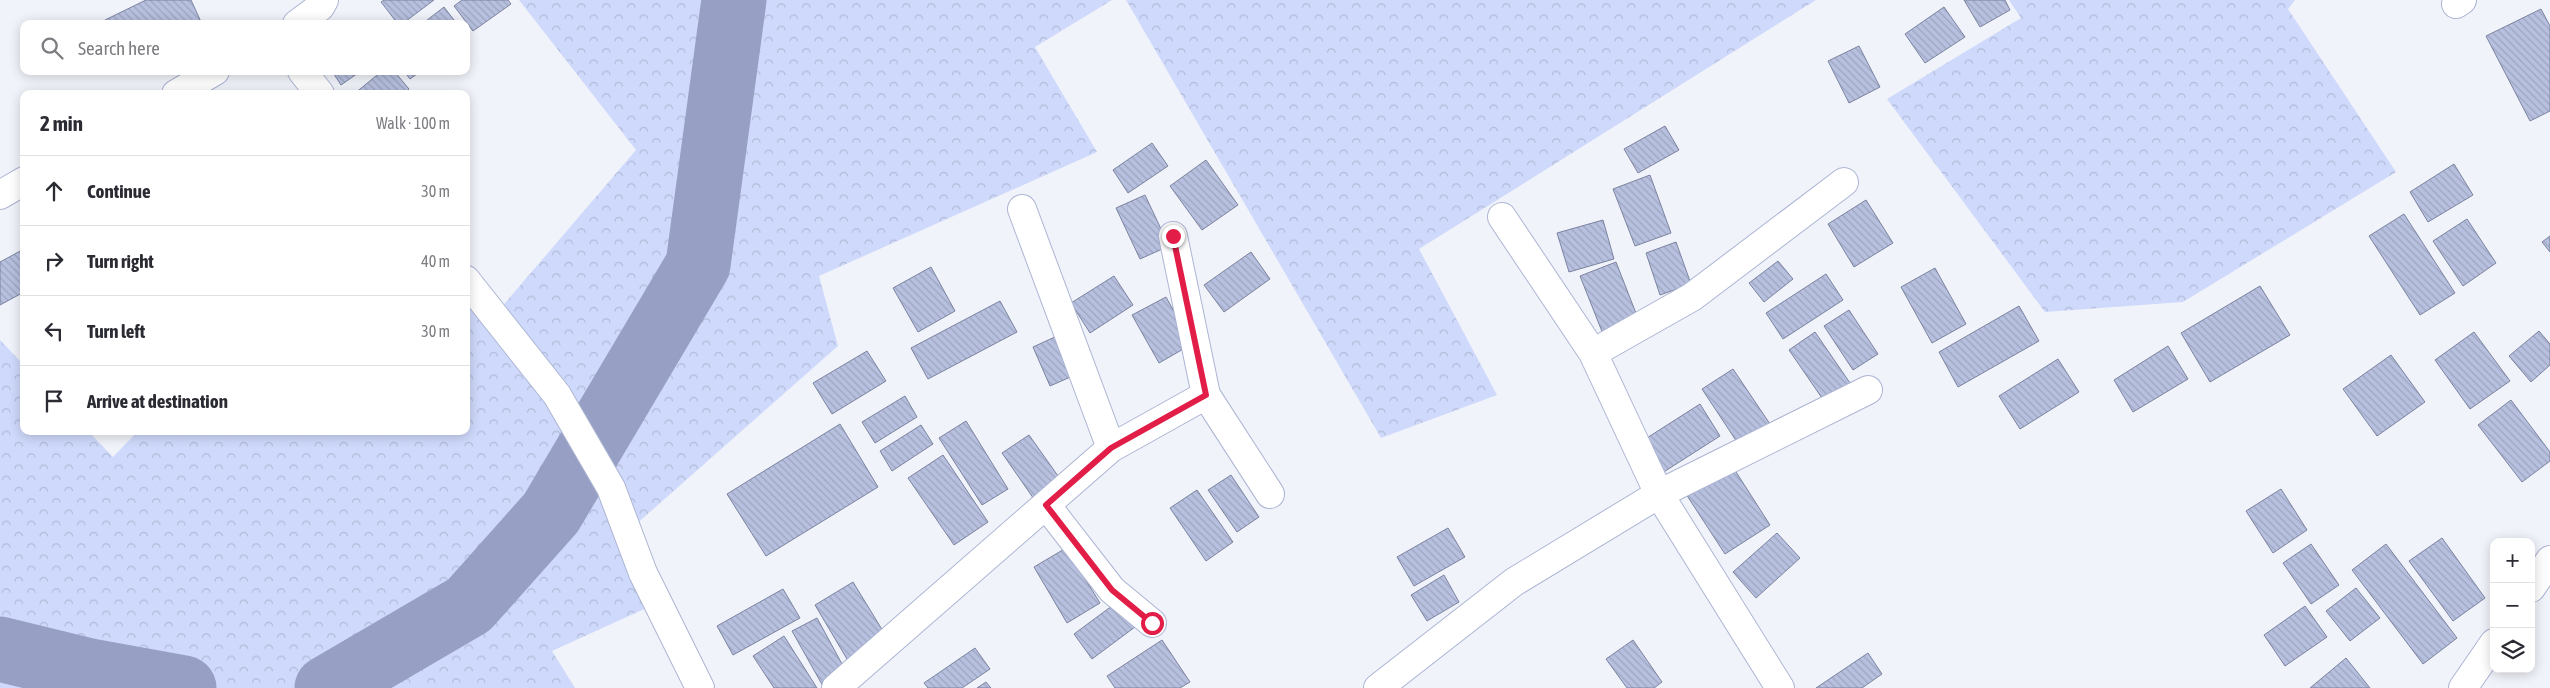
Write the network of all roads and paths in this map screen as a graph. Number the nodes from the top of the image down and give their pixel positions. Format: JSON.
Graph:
{"nodes":[{"id":1,"x":324,"y":0,"type":"edge"},
{"id":2,"x":303,"y":20,"type":"edge"},
{"id":3,"x":208,"y":75,"type":"edge"},
{"id":4,"x":305,"y":75,"type":"edge"},
{"id":5,"x":183,"y":90,"type":"edge"},
{"id":6,"x":317,"y":90,"type":"edge"},
{"id":7,"x":1844,"y":182,"type":"dead end"},
{"id":8,"x":20,"y":183,"type":"edge"},
{"id":9,"x":0,"y":195,"type":"edge"},
{"id":10,"x":1022,"y":209,"type":"dead end"},
{"id":11,"x":1502,"y":217,"type":"dead end"},
{"id":12,"x":1173,"y":236,"type":"dead end"},
{"id":13,"x":470,"y":285,"type":"edge"},
{"id":14,"x":1593,"y":353,"type":"junction"},
{"id":15,"x":1868,"y":390,"type":"dead end"},
{"id":16,"x":1206,"y":395,"type":"junction"},
{"id":17,"x":1111,"y":448,"type":"junction"},
{"id":18,"x":1270,"y":494,"type":"dead end"},
{"id":19,"x":1660,"y":494,"type":"junction"},
{"id":20,"x":1046,"y":505,"type":"junction"},
{"id":21,"x":2550,"y":560,"type":"edge"},
{"id":22,"x":2534,"y":583,"type":"edge"},
{"id":23,"x":1152,"y":623,"type":"dead end"},
{"id":24,"x":2490,"y":649,"type":"edge"},
{"id":25,"x":700,"y":688,"type":"edge"},
{"id":26,"x":836,"y":688,"type":"edge"},
{"id":27,"x":1378,"y":688,"type":"edge"},
{"id":28,"x":1780,"y":688,"type":"edge"},
{"id":29,"x":2463,"y":688,"type":"edge"}],
"edges":[{"from":1,"to":2,"type":"street"},
{"from":3,"to":5,"type":"street"},
{"from":4,"to":6,"type":"street"},
{"from":7,"to":14,"type":"street"},
{"from":8,"to":9,"type":"street"},
{"from":10,"to":17,"type":"street"},
{"from":11,"to":14,"type":"street"},
{"from":12,"to":16,"type":"street"},
{"from":13,"to":25,"type":"street"},
{"from":14,"to":19,"type":"street"},
{"from":15,"to":19,"type":"street"},
{"from":16,"to":17,"type":"street"},
{"from":16,"to":18,"type":"street"},
{"from":17,"to":20,"type":"street"},
{"from":19,"to":27,"type":"street"},
{"from":19,"to":28,"type":"street"},
{"from":20,"to":23,"type":"street"},
{"from":20,"to":26,"type":"street"},
{"from":21,"to":22,"type":"street"},
{"from":24,"to":29,"type":"street"}]}
